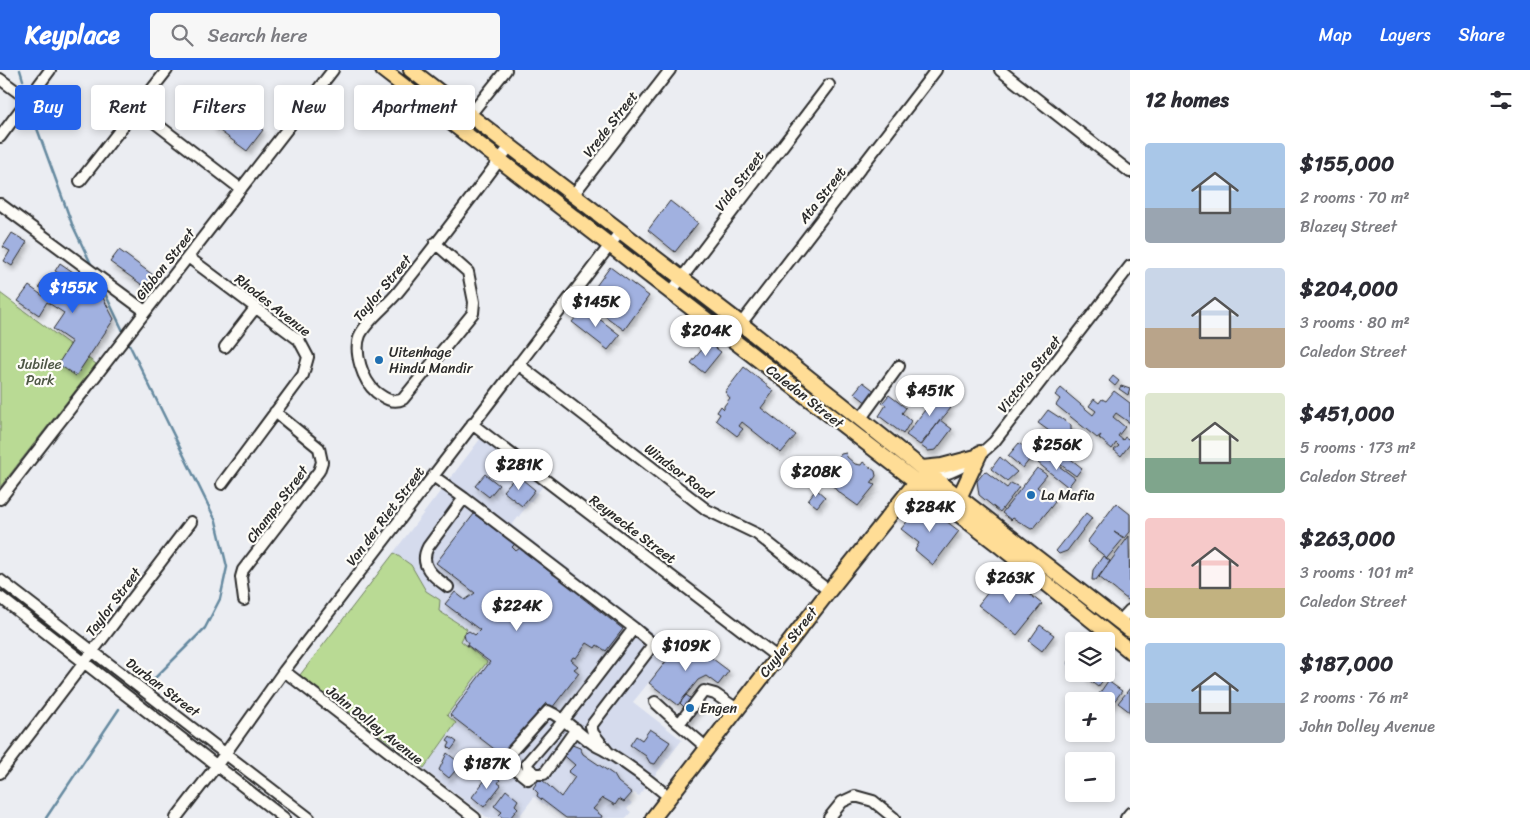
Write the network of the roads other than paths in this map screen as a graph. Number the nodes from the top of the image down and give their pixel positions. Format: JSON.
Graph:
{"nodes":[{"id":1,"x":50,"y":70,"type":"edge"},
{"id":2,"x":167,"y":70,"type":"edge"},
{"id":3,"x":334,"y":70,"type":"edge"},
{"id":4,"x":383,"y":70,"type":"edge"},
{"id":5,"x":506,"y":70,"type":"edge"},
{"id":6,"x":670,"y":70,"type":"edge"},
{"id":7,"x":936,"y":70,"type":"edge"},
{"id":8,"x":1000,"y":70,"type":"edge"},
{"id":9,"x":418,"y":73,"type":"edge"},
{"id":10,"x":0,"y":79,"type":"edge"},
{"id":11,"x":38,"y":85,"type":"edge"},
{"id":12,"x":155,"y":85,"type":"edge"},
{"id":13,"x":402,"y":85,"type":"edge"},
{"id":14,"x":433,"y":85,"type":"edge"},
{"id":15,"x":829,"y":85,"type":"dead end"},
{"id":16,"x":15,"y":90,"type":"edge"},
{"id":17,"x":475,"y":109,"type":"edge"},
{"id":18,"x":15,"y":116,"type":"edge"},
{"id":19,"x":475,"y":119,"type":"edge"},
{"id":20,"x":120,"y":130,"type":"edge"},
{"id":21,"x":164,"y":130,"type":"edge"},
{"id":22,"x":461,"y":130,"type":"edge"},
{"id":23,"x":0,"y":137,"type":"edge"},
{"id":24,"x":510,"y":146,"type":"junction"},
{"id":25,"x":500,"y":160,"type":"junction"},
{"id":26,"x":1130,"y":172,"type":"edge"},
{"id":27,"x":80,"y":181,"type":"dead end"},
{"id":28,"x":241,"y":189,"type":"junction"},
{"id":29,"x":573,"y":195,"type":"junction"},
{"id":30,"x":0,"y":204,"type":"edge"},
{"id":31,"x":620,"y":232,"type":"junction"},
{"id":32,"x":435,"y":243,"type":"junction"},
{"id":33,"x":609,"y":245,"type":"junction"},
{"id":34,"x":188,"y":257,"type":"junction"},
{"id":35,"x":1130,"y":266,"type":"edge"},
{"id":36,"x":681,"y":279,"type":"junction"},
{"id":37,"x":671,"y":292,"type":"junction"},
{"id":38,"x":256,"y":308,"type":"junction"},
{"id":39,"x":145,"y":312,"type":"junction"},
{"id":40,"x":740,"y":323,"type":"junction"},
{"id":41,"x":730,"y":338,"type":"junction"},
{"id":42,"x":225,"y":347,"type":"dead end"},
{"id":43,"x":518,"y":364,"type":"junction"},
{"id":44,"x":899,"y":366,"type":"dead end"},
{"id":45,"x":275,"y":412,"type":"junction"},
{"id":46,"x":861,"y":418,"type":"junction"},
{"id":47,"x":472,"y":424,"type":"junction"},
{"id":48,"x":978,"y":455,"type":"junction"},
{"id":49,"x":922,"y":468,"type":"junction"},
{"id":50,"x":433,"y":476,"type":"junction"},
{"id":51,"x":932,"y":478,"type":"junction"},
{"id":52,"x":916,"y":482,"type":"junction"},
{"id":53,"x":222,"y":484,"type":"dead end"},
{"id":54,"x":464,"y":498,"type":"junction"},
{"id":55,"x":959,"y":498,"type":"junction"},
{"id":56,"x":0,"y":499,"type":"edge"},
{"id":57,"x":191,"y":522,"type":"dead end"},
{"id":58,"x":0,"y":580,"type":"edge"},
{"id":59,"x":448,"y":587,"type":"dead end"},
{"id":60,"x":828,"y":591,"type":"junction"},
{"id":61,"x":0,"y":598,"type":"edge"},
{"id":62,"x":244,"y":600,"type":"dead end"},
{"id":63,"x":1130,"y":610,"type":"edge"},
{"id":64,"x":1125,"y":626,"type":"edge"},
{"id":65,"x":634,"y":628,"type":"junction"},
{"id":66,"x":1130,"y":651,"type":"edge"},
{"id":67,"x":94,"y":652,"type":"junction"},
{"id":68,"x":777,"y":657,"type":"junction"},
{"id":69,"x":84,"y":663,"type":"junction"},
{"id":70,"x":284,"y":671,"type":"junction"},
{"id":71,"x":654,"y":702,"type":"dead end"},
{"id":72,"x":737,"y":709,"type":"junction"},
{"id":73,"x":563,"y":721,"type":"junction"},
{"id":74,"x":679,"y":724,"type":"junction"},
{"id":75,"x":576,"y":729,"type":"junction"},
{"id":76,"x":707,"y":748,"type":"junction"},
{"id":77,"x":225,"y":752,"type":"junction"},
{"id":78,"x":608,"y":752,"type":"junction"},
{"id":79,"x":504,"y":760,"type":"junction"},
{"id":80,"x":488,"y":761,"type":"dead end"},
{"id":81,"x":2,"y":765,"type":"edge"},
{"id":82,"x":217,"y":765,"type":"junction"},
{"id":83,"x":536,"y":774,"type":"junction"},
{"id":84,"x":669,"y":797,"type":"junction"},
{"id":85,"x":1130,"y":813,"type":"edge"},
{"id":86,"x":176,"y":818,"type":"edge"},
{"id":87,"x":284,"y":818,"type":"edge"},
{"id":88,"x":309,"y":818,"type":"edge"},
{"id":89,"x":475,"y":818,"type":"edge"},
{"id":90,"x":653,"y":818,"type":"edge"},
{"id":91,"x":829,"y":818,"type":"edge"},
{"id":92,"x":894,"y":818,"type":"edge"},
{"id":93,"x":1126,"y":818,"type":"edge"}],
"edges":[{"from":1,"to":11,"type":"street"},
{"from":2,"to":12,"type":"street"},
{"from":3,"to":28,"type":"street","name":"Gibbon Street"},
{"from":4,"to":13,"type":"main road","name":"Caledon Street"},
{"from":5,"to":17,"type":"street"},
{"from":6,"to":29,"type":"street","name":"Vrede Street"},
{"from":7,"to":40,"type":"street","name":"Ata Street"},
{"from":8,"to":26,"type":"street"},
{"from":9,"to":14,"type":"main road","name":"Caledon Street"},
{"from":10,"to":16,"type":"street"},
{"from":15,"to":36,"type":"street","name":"Vida Street"},
{"from":18,"to":23,"type":"street"},
{"from":19,"to":24,"type":"main road","name":"Caledon Street"},
{"from":20,"to":27,"type":"street"},
{"from":21,"to":28,"type":"street"},
{"from":22,"to":25,"type":"main road","name":"Caledon Street"},
{"from":24,"to":25,"type":"street","name":"Taylor Street"},
{"from":24,"to":29,"type":"main road","name":"Caledon Street"},
{"from":25,"to":32,"type":"street","name":"Taylor Street"},
{"from":25,"to":33,"type":"main road","name":"Caledon Street"},
{"from":28,"to":34,"type":"street","name":"Gibbon Street"},
{"from":29,"to":31,"type":"main road","name":"Caledon Street"},
{"from":30,"to":39,"type":"street"},
{"from":31,"to":33,"type":"street","name":"Van der Riet Street"},
{"from":31,"to":36,"type":"main road","name":"Caledon Street"},
{"from":32,"to":32,"type":"street","name":"Taylor Street"},
{"from":33,"to":37,"type":"main road","name":"Caledon Street"},
{"from":33,"to":43,"type":"street","name":"Van der Riet Street"},
{"from":34,"to":38,"type":"street","name":"Rhodes Avenue"},
{"from":34,"to":39,"type":"street","name":"Gibbon Street"},
{"from":35,"to":48,"type":"street","name":"Victoria Street"},
{"from":36,"to":37,"type":"street","name":"Vida Street"},
{"from":36,"to":40,"type":"main road","name":"Caledon Street"},
{"from":37,"to":41,"type":"main road","name":"Caledon Street"},
{"from":38,"to":42,"type":"street"},
{"from":38,"to":45,"type":"street","name":"Rhodes Avenue"},
{"from":39,"to":56,"type":"street","name":"Gibbon Street"},
{"from":40,"to":41,"type":"street","name":"Ata Street"},
{"from":40,"to":46,"type":"main road","name":"Caledon Street"},
{"from":41,"to":52,"type":"main road","name":"Caledon Street"},
{"from":43,"to":47,"type":"street","name":"Van der Riet Street"},
{"from":43,"to":60,"type":"street","name":"Windsor Road"},
{"from":44,"to":46,"type":"street"},
{"from":45,"to":53,"type":"street","name":"Rhodes Avenue"},
{"from":45,"to":62,"type":"street","name":"Champa Street"},
{"from":46,"to":49,"type":"main road","name":"Caledon Street"},
{"from":47,"to":50,"type":"street","name":"Van der Riet Street"},
{"from":47,"to":68,"type":"street","name":"Reynecke Street"},
{"from":48,"to":49,"type":"main road"},
{"from":48,"to":51,"type":"street","name":"Victoria Street"},
{"from":48,"to":55,"type":"main road"},
{"from":49,"to":51,"type":"main road","name":"Caledon Street"},
{"from":50,"to":54,"type":"street"},
{"from":50,"to":70,"type":"street","name":"Van der Riet Street"},
{"from":51,"to":52,"type":"main road"},
{"from":51,"to":55,"type":"main road","name":"Caledon Street"},
{"from":52,"to":60,"type":"main road","name":"Cuyler Street"},
{"from":52,"to":66,"type":"main road","name":"Caledon Street"},
{"from":54,"to":59,"type":"street"},
{"from":54,"to":65,"type":"street"},
{"from":55,"to":64,"type":"main road","name":"Caledon Street"},
{"from":57,"to":67,"type":"street","name":"Taylor Street"},
{"from":58,"to":67,"type":"street","name":"Durban Street"},
{"from":60,"to":68,"type":"main road","name":"Cuyler Street"},
{"from":61,"to":69,"type":"street","name":"Durban Street"},
{"from":63,"to":64,"type":"street"},
{"from":65,"to":73,"type":"street"},
{"from":65,"to":78,"type":"street"},
{"from":67,"to":69,"type":"street","name":"Taylor Street"},
{"from":67,"to":77,"type":"street","name":"Durban Street"},
{"from":68,"to":72,"type":"main road","name":"Cuyler Street"},
{"from":69,"to":81,"type":"street"},
{"from":69,"to":82,"type":"street","name":"Durban Street"},
{"from":70,"to":77,"type":"street","name":"Van der Riet Street"},
{"from":70,"to":89,"type":"street","name":"John Dolley Avenue"},
{"from":71,"to":74,"type":"street"},
{"from":72,"to":74,"type":"street"},
{"from":72,"to":76,"type":"main road","name":"Cuyler Street"},
{"from":73,"to":75,"type":"street"},
{"from":73,"to":79,"type":"street"},
{"from":73,"to":83,"type":"street"},
{"from":74,"to":76,"type":"street"},
{"from":75,"to":78,"type":"street"},
{"from":75,"to":83,"type":"street"},
{"from":76,"to":84,"type":"main road","name":"Cuyler Street"},
{"from":77,"to":82,"type":"street","name":"Van der Riet Street"},
{"from":77,"to":88,"type":"street","name":"Durban Street"},
{"from":78,"to":84,"type":"street"},
{"from":79,"to":80,"type":"street"},
{"from":79,"to":83,"type":"street"},
{"from":82,"to":86,"type":"street","name":"Van der Riet Street"},
{"from":82,"to":87,"type":"street","name":"Durban Street"},
{"from":84,"to":90,"type":"main road","name":"Cuyler Street"},
{"from":85,"to":93,"type":"street"},
{"from":91,"to":92,"type":"street"}]}
